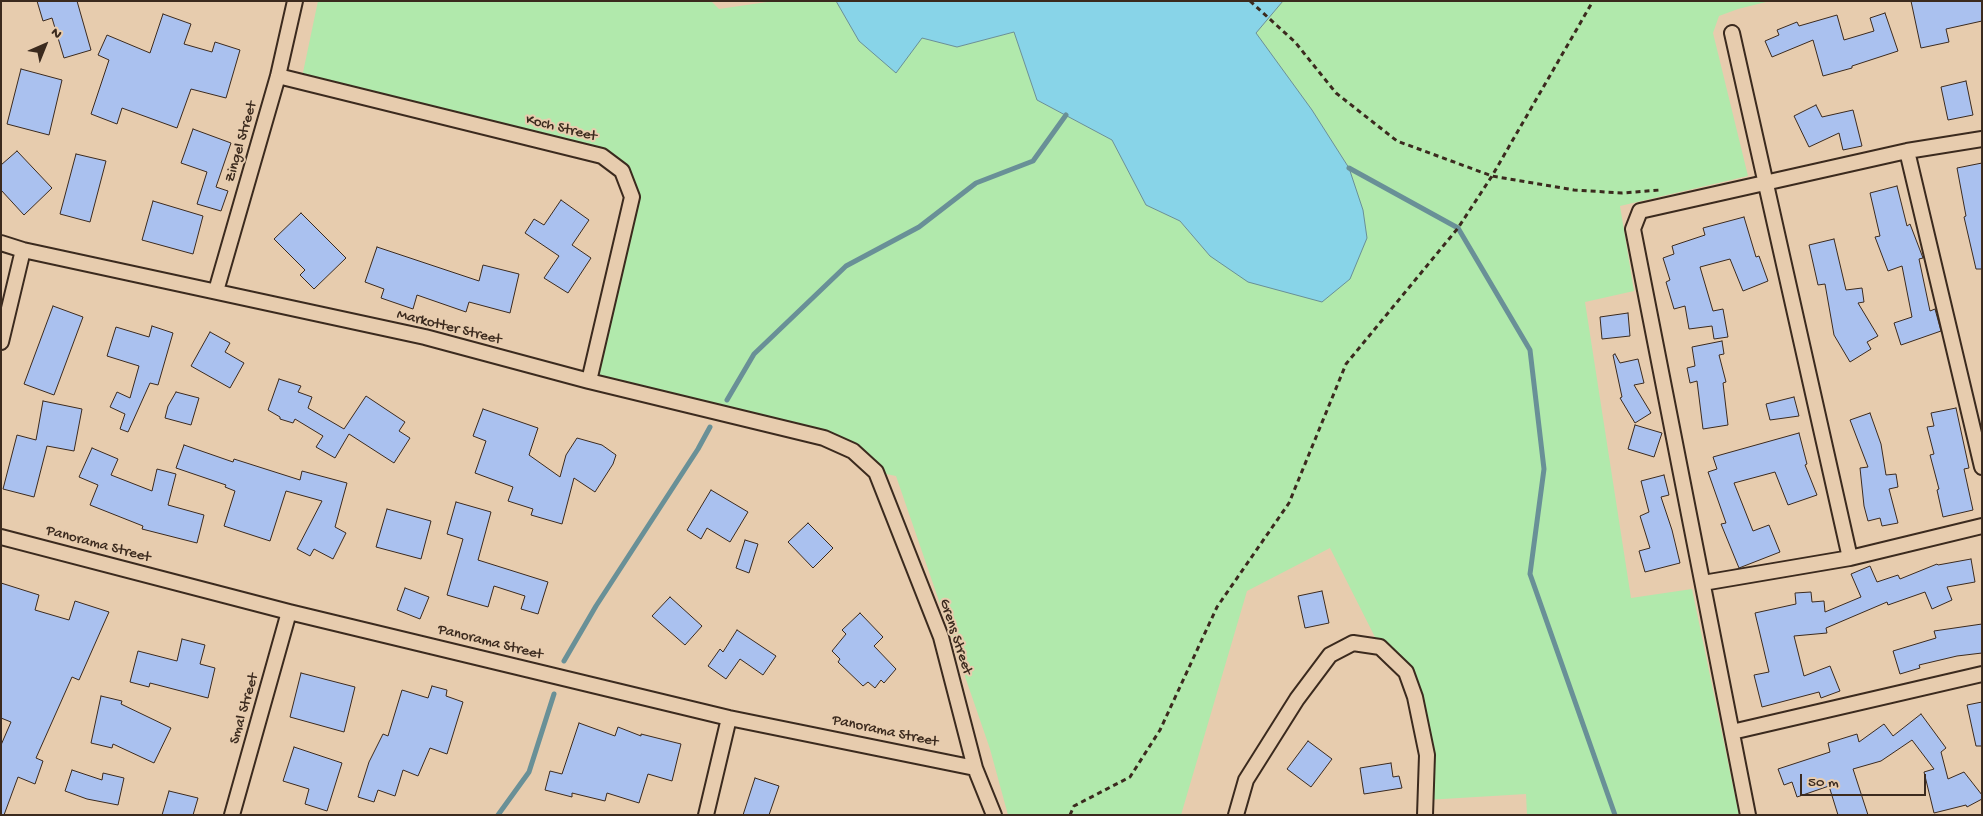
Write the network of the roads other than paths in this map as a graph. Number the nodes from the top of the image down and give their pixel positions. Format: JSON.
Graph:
{"nodes":[{"id":1,"x":295,"y":1,"type":"edge"},
{"id":2,"x":1732,"y":34,"type":"dead end"},
{"id":3,"x":278,"y":76,"type":"junction"},
{"id":4,"x":1982,"y":139,"type":"edge"},
{"id":5,"x":1907,"y":151,"type":"junction"},
{"id":6,"x":1765,"y":183,"type":"junction"},
{"id":7,"x":1,"y":244,"type":"edge"},
{"id":8,"x":23,"y":250,"type":"junction"},
{"id":9,"x":216,"y":291,"type":"junction"},
{"id":10,"x":1,"y":342,"type":"edge"},
{"id":11,"x":589,"y":381,"type":"junction"},
{"id":12,"x":1982,"y":467,"type":"edge"},
{"id":13,"x":876,"y":472,"type":"joint"},
{"id":14,"x":1982,"y":526,"type":"edge"},
{"id":15,"x":1,"y":537,"type":"edge"},
{"id":16,"x":1850,"y":558,"type":"junction"},
{"id":17,"x":1703,"y":583,"type":"junction"},
{"id":18,"x":289,"y":612,"type":"junction"},
{"id":19,"x":1982,"y":674,"type":"edge"},
{"id":20,"x":729,"y":718,"type":"junction"},
{"id":21,"x":1732,"y":732,"type":"junction"},
{"id":22,"x":974,"y":768,"type":"junction"},
{"id":23,"x":232,"y":815,"type":"edge"},
{"id":24,"x":706,"y":815,"type":"edge"},
{"id":25,"x":994,"y":815,"type":"edge"},
{"id":26,"x":1236,"y":815,"type":"edge"},
{"id":27,"x":1425,"y":815,"type":"edge"},
{"id":28,"x":1748,"y":815,"type":"edge"}],
"edges":[{"from":1,"to":3,"type":"street","name":"Zingel Street"},
{"from":2,"to":6,"type":"street"},
{"from":3,"to":9,"type":"street","name":"Zingel Street"},
{"from":3,"to":11,"type":"street","name":"Koch Street"},
{"from":4,"to":5,"type":"street"},
{"from":5,"to":6,"type":"street"},
{"from":5,"to":12,"type":"street"},
{"from":6,"to":16,"type":"street"},
{"from":6,"to":17,"type":"street"},
{"from":7,"to":8,"type":"street","name":"Markotter Street"},
{"from":8,"to":9,"type":"street","name":"Markotter Street"},
{"from":8,"to":10,"type":"street"},
{"from":9,"to":11,"type":"street","name":"Markotter Street"},
{"from":11,"to":13,"type":"street","name":"Markotter Street"},
{"from":13,"to":22,"type":"street","name":"Grens Street"},
{"from":14,"to":16,"type":"street"},
{"from":15,"to":18,"type":"street","name":"Panorama Street"},
{"from":16,"to":17,"type":"street"},
{"from":17,"to":21,"type":"street"},
{"from":18,"to":20,"type":"street","name":"Panorama Street"},
{"from":18,"to":23,"type":"street","name":"Smal Street"},
{"from":19,"to":21,"type":"street"},
{"from":20,"to":22,"type":"street","name":"Panorama Street"},
{"from":20,"to":24,"type":"street"},
{"from":21,"to":28,"type":"street"},
{"from":22,"to":25,"type":"street","name":"Grens Street"},
{"from":26,"to":27,"type":"street"}]}
